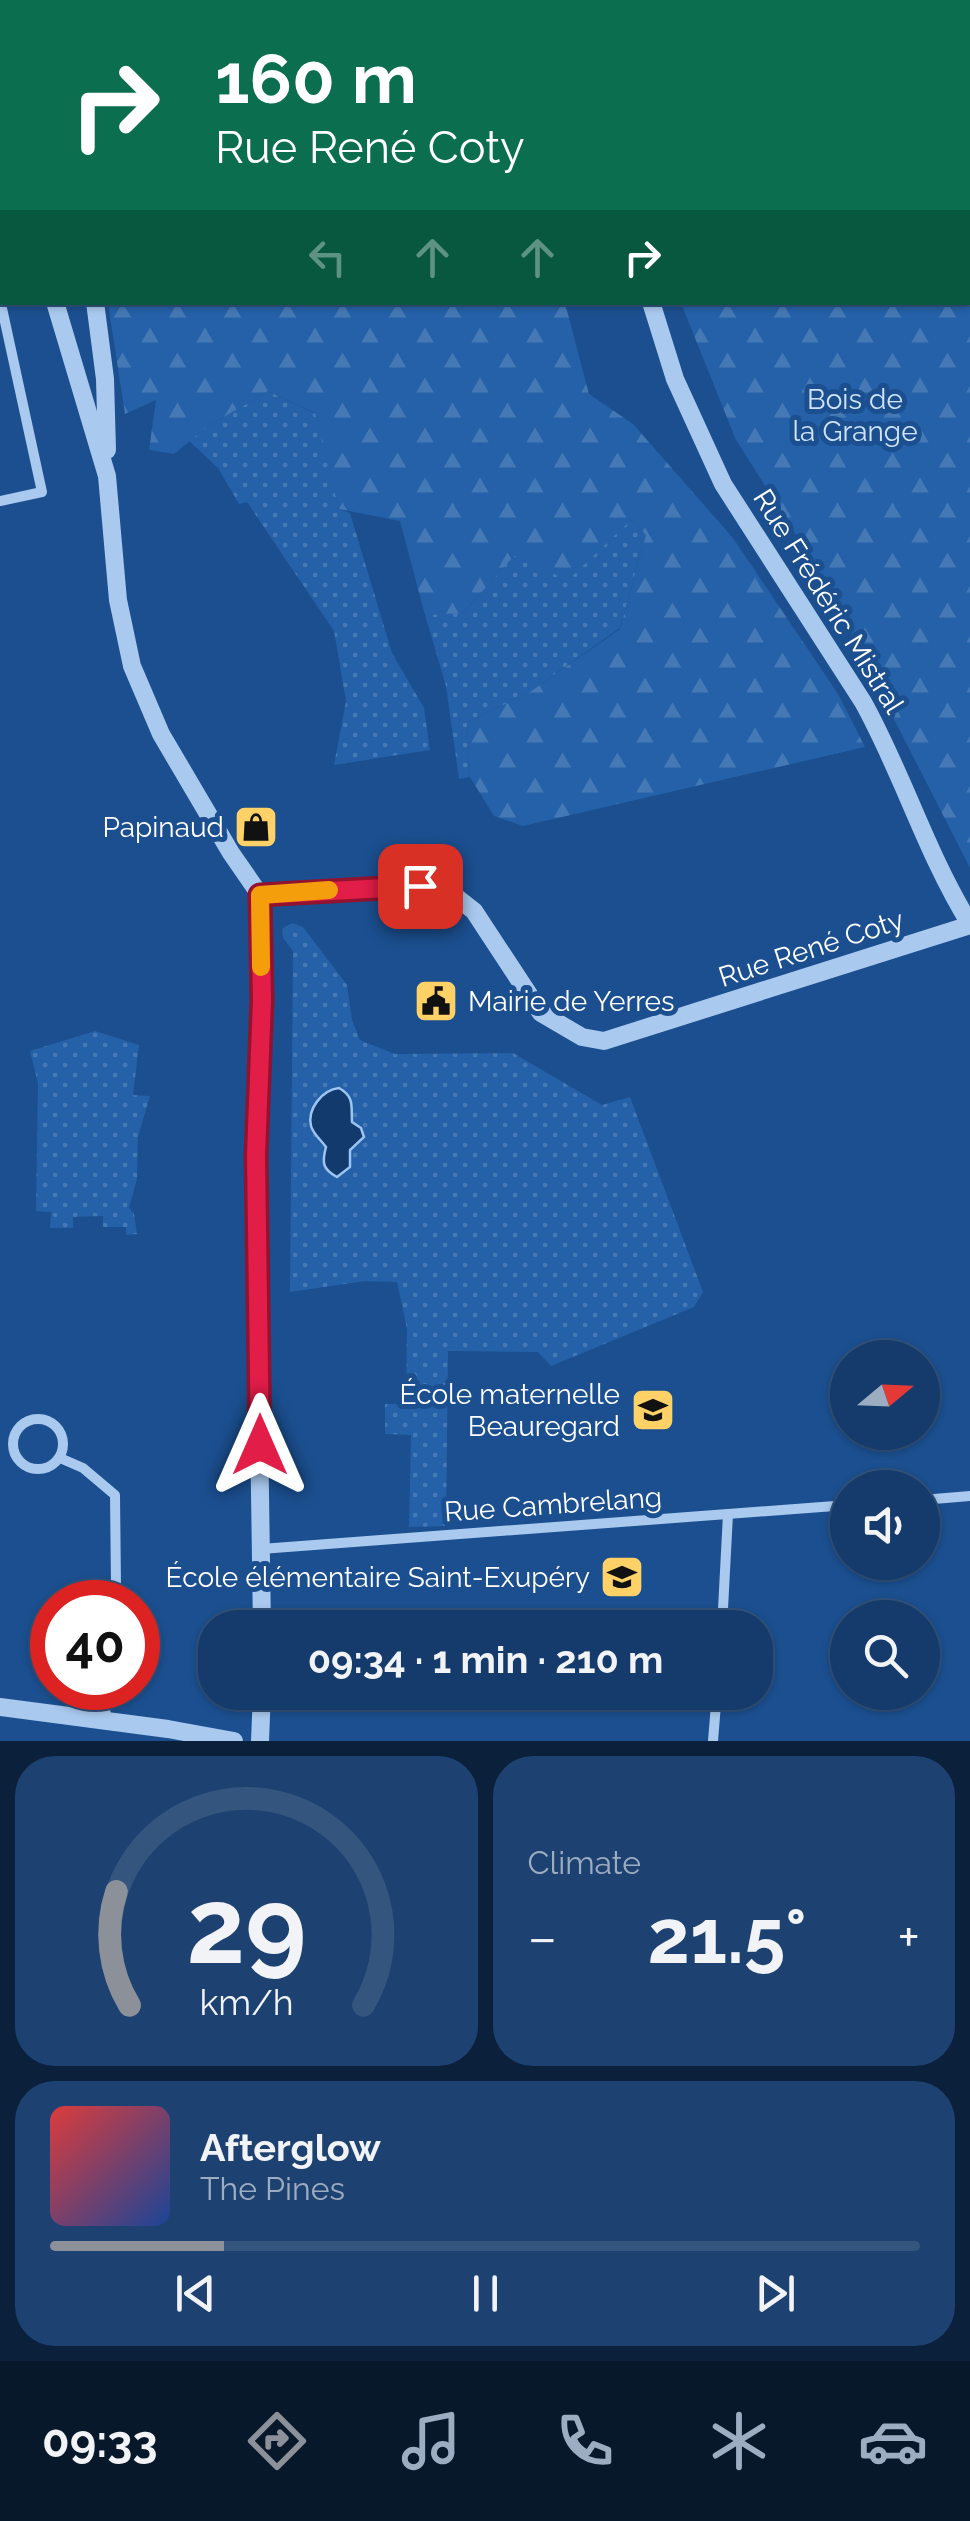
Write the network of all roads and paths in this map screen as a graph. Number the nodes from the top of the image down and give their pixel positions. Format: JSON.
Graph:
{"nodes":[{"id":1,"x":1,"y":305,"type":"edge"},
{"id":2,"x":56,"y":305,"type":"edge"},
{"id":3,"x":95,"y":305,"type":"edge"},
{"id":4,"x":652,"y":305,"type":"edge"},
{"id":5,"x":107,"y":476,"type":"junction"},
{"id":6,"x":0,"y":501,"type":"edge"},
{"id":7,"x":260,"y":895,"type":"junction"},
{"id":8,"x":970,"y":924,"type":"edge"},
{"id":9,"x":60,"y":1458,"type":"junction"},
{"id":10,"x":970,"y":1496,"type":"edge"},
{"id":11,"x":940,"y":1498,"type":"edge"},
{"id":12,"x":830,"y":1506,"type":"edge"},
{"id":13,"x":728,"y":1514,"type":"junction"},
{"id":14,"x":261,"y":1549,"type":"junction"},
{"id":15,"x":116,"y":1580,"type":"edge"},
{"id":16,"x":262,"y":1610,"type":"edge"},
{"id":17,"x":723,"y":1610,"type":"edge"},
{"id":18,"x":0,"y":1708,"type":"edge"},
{"id":19,"x":105,"y":1710,"type":"edge"},
{"id":20,"x":261,"y":1710,"type":"edge"},
{"id":21,"x":716,"y":1710,"type":"edge"},
{"id":22,"x":106,"y":1721,"type":"junction"},
{"id":23,"x":234,"y":1741,"type":"edge"},
{"id":24,"x":260,"y":1741,"type":"edge"},
{"id":25,"x":713,"y":1741,"type":"edge"}],
"edges":[{"from":1,"to":6,"type":"street"},
{"from":2,"to":5,"type":"street"},
{"from":3,"to":5,"type":"street"},
{"from":4,"to":8,"type":"street","name":"Rue Frédéric Mistral"},
{"from":5,"to":7,"type":"street"},
{"from":7,"to":8,"type":"street","name":"Rue René Coty"},
{"from":7,"to":14,"type":"street"},
{"from":9,"to":9,"type":"street"},
{"from":9,"to":15,"type":"street"},
{"from":10,"to":11,"type":"street"},
{"from":12,"to":13,"type":"street","name":"Rue Cambrelang"},
{"from":13,"to":14,"type":"street","name":"Rue Cambrelang"},
{"from":13,"to":17,"type":"street"},
{"from":14,"to":16,"type":"street"},
{"from":18,"to":22,"type":"street"},
{"from":19,"to":22,"type":"street"},
{"from":20,"to":24,"type":"street"},
{"from":21,"to":25,"type":"street"},
{"from":22,"to":23,"type":"street"}]}
